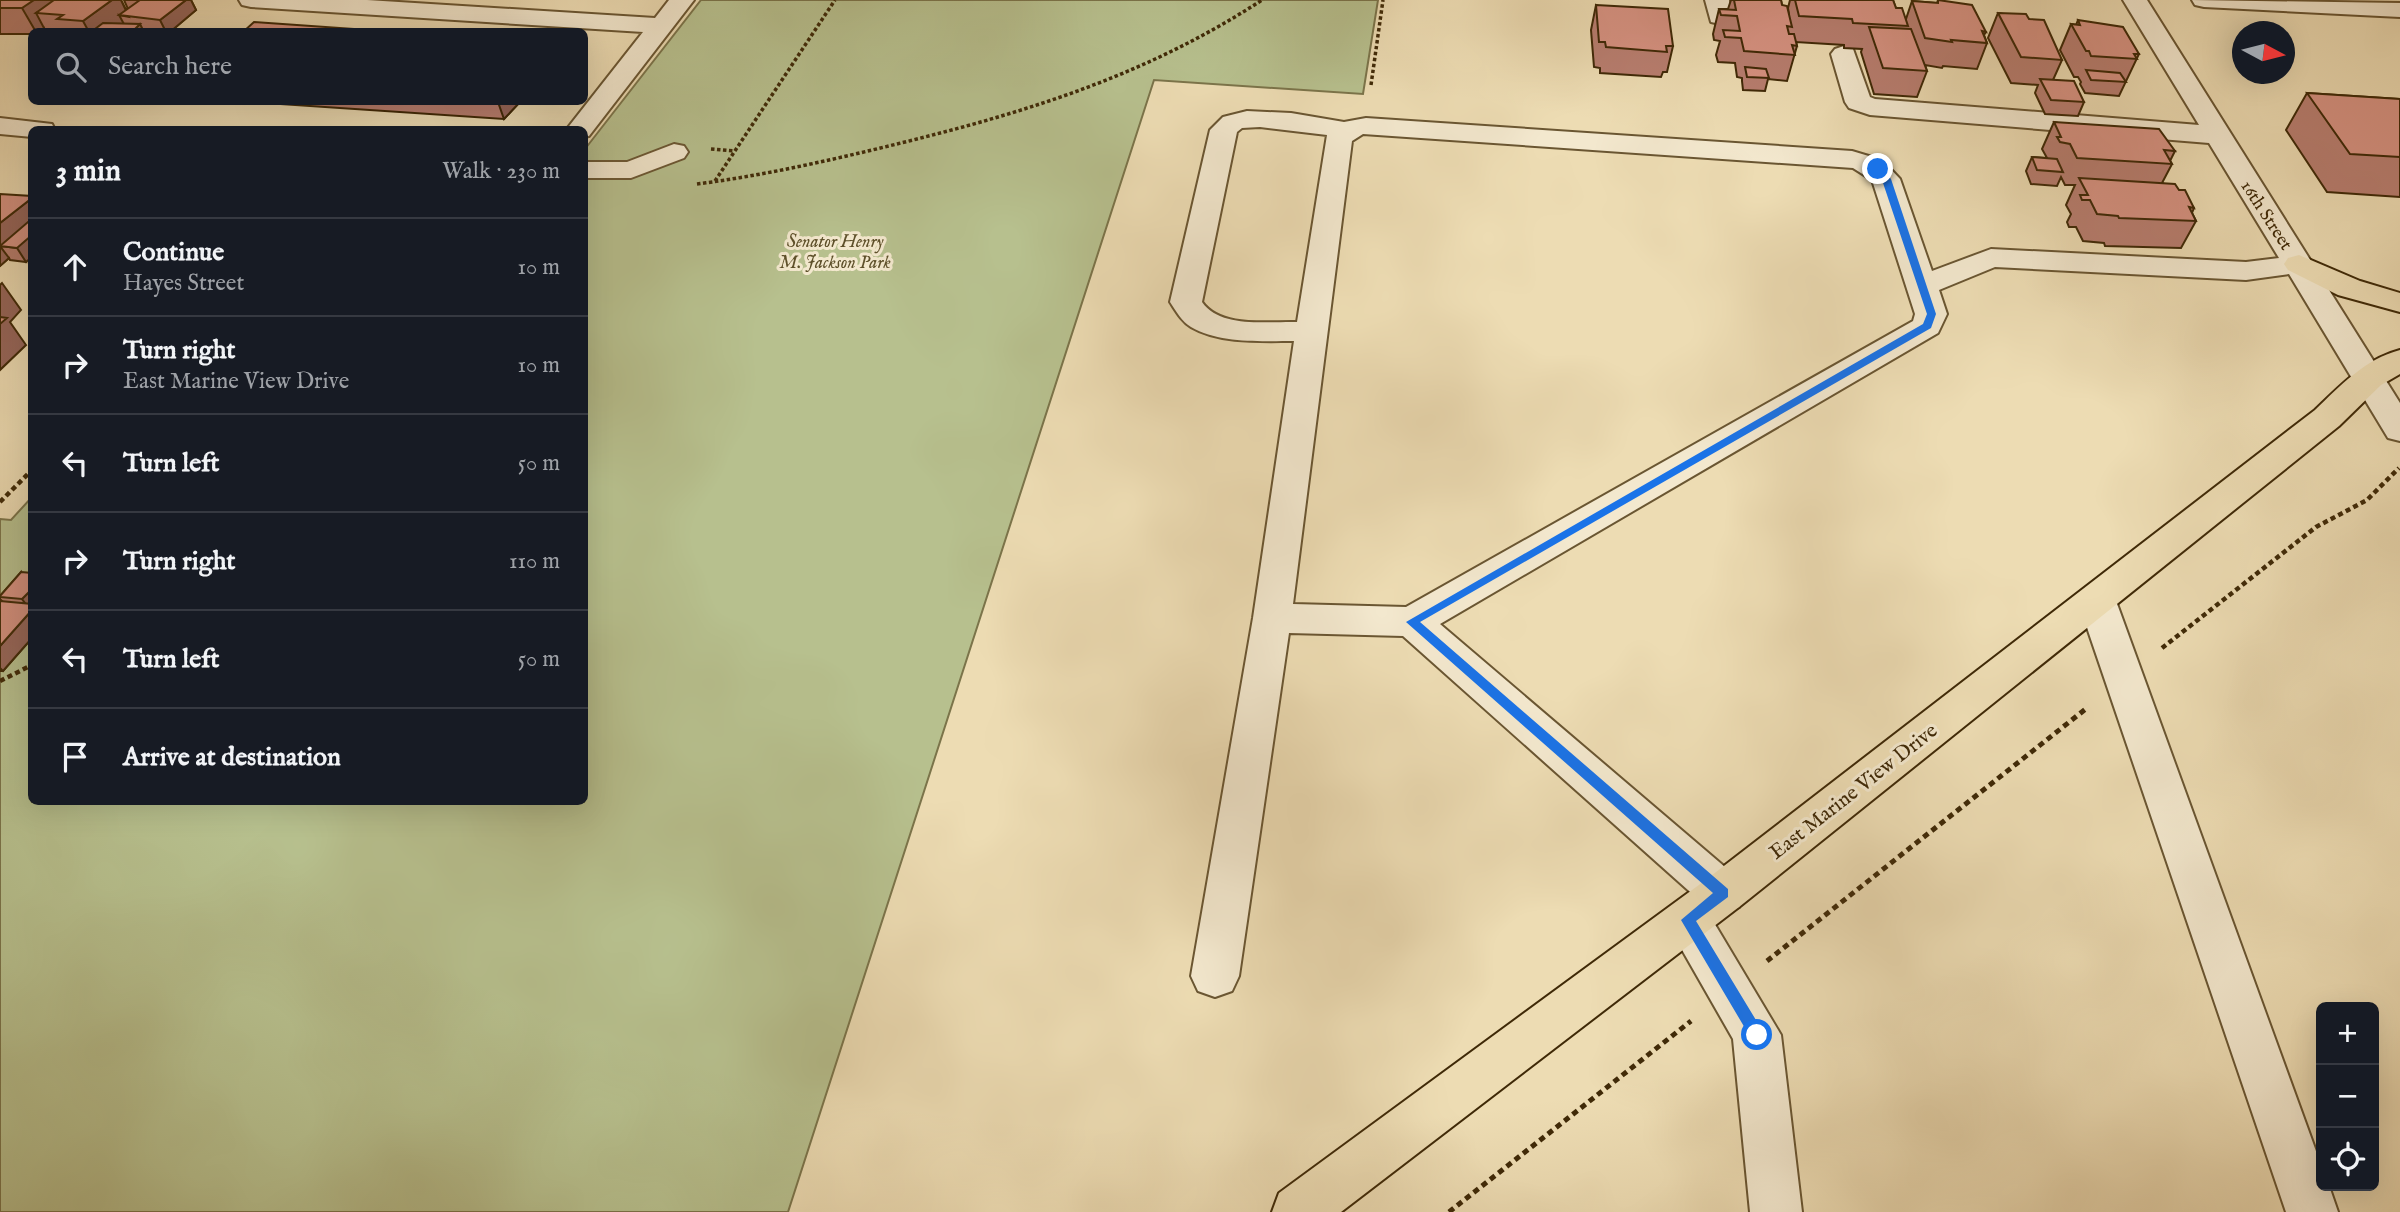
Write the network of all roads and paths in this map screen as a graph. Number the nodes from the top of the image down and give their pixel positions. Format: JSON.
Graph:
{"nodes":[{"id":1,"x":251,"y":0,"type":"edge"},
{"id":2,"x":682,"y":0,"type":"edge"},
{"id":3,"x":835,"y":0,"type":"edge"},
{"id":4,"x":1262,"y":0,"type":"edge"},
{"id":5,"x":1383,"y":0,"type":"edge"},
{"id":6,"x":2135,"y":0,"type":"edge"},
{"id":7,"x":2204,"y":0,"type":"edge"},
{"id":8,"x":2400,"y":10,"type":"edge"},
{"id":9,"x":661,"y":26,"type":"junction"},
{"id":10,"x":1844,"y":54,"type":"dead end"},
{"id":11,"x":1371,"y":85,"type":"dead end"},
{"id":12,"x":0,"y":126,"type":"edge"},
{"id":13,"x":582,"y":126,"type":"edge"},
{"id":14,"x":28,"y":129,"type":"edge"},
{"id":15,"x":1345,"y":131,"type":"junction"},
{"id":16,"x":2216,"y":135,"type":"junction"},
{"id":17,"x":674,"y":152,"type":"dead end"},
{"id":18,"x":588,"y":170,"type":"edge"},
{"id":19,"x":715,"y":182,"type":"junction"},
{"id":20,"x":688,"y":185,"type":"dead end"},
{"id":21,"x":2299,"y":264,"type":"junction"},
{"id":22,"x":1922,"y":286,"type":"junction"},
{"id":23,"x":2400,"y":303,"type":"edge"},
{"id":24,"x":1312,"y":332,"type":"junction"},
{"id":25,"x":2384,"y":369,"type":"edge"},
{"id":26,"x":2400,"y":430,"type":"edge"},
{"id":27,"x":2400,"y":467,"type":"edge"},
{"id":28,"x":28,"y":474,"type":"edge"},
{"id":29,"x":0,"y":502,"type":"edge"},
{"id":30,"x":2097,"y":601,"type":"junction"},
{"id":31,"x":1272,"y":618,"type":"junction"},
{"id":32,"x":1412,"y":622,"type":"junction"},
{"id":33,"x":28,"y":667,"type":"edge"},
{"id":34,"x":2124,"y":679,"type":"junction"},
{"id":35,"x":0,"y":681,"type":"edge"},
{"id":36,"x":1705,"y":906,"type":"junction"},
{"id":37,"x":1215,"y":976,"type":"dead end"},
{"id":38,"x":1730,"y":990,"type":"junction"},
{"id":39,"x":1298,"y":1212,"type":"edge"},
{"id":40,"x":1449,"y":1212,"type":"edge"},
{"id":41,"x":1776,"y":1212,"type":"edge"},
{"id":42,"x":2312,"y":1212,"type":"edge"}],
"edges":[{"from":1,"to":9,"type":"street"},
{"from":2,"to":9,"type":"street"},
{"from":3,"to":19,"type":"path"},
{"from":4,"to":19,"type":"path"},
{"from":5,"to":11,"type":"path"},
{"from":6,"to":16,"type":"street","name":"16th Street"},
{"from":7,"to":8,"type":"street"},
{"from":9,"to":13,"type":"street"},
{"from":10,"to":16,"type":"street"},
{"from":12,"to":14,"type":"street"},
{"from":15,"to":22,"type":"street"},
{"from":15,"to":24,"type":"street"},
{"from":15,"to":24,"type":"street"},
{"from":16,"to":21,"type":"street","name":"16th Street"},
{"from":17,"to":18,"type":"street"},
{"from":19,"to":20,"type":"path"},
{"from":21,"to":22,"type":"street"},
{"from":21,"to":23,"type":"main road"},
{"from":21,"to":25,"type":"street","name":"16th Street"},
{"from":22,"to":32,"type":"street"},
{"from":24,"to":31,"type":"street"},
{"from":25,"to":26,"type":"street","name":"16th Street"},
{"from":25,"to":30,"type":"main road","name":"East Marine View Drive"},
{"from":27,"to":34,"type":"path"},
{"from":28,"to":29,"type":"path"},
{"from":30,"to":34,"type":"street"},
{"from":30,"to":36,"type":"main road","name":"East Marine View Drive"},
{"from":31,"to":32,"type":"street"},
{"from":31,"to":37,"type":"street"},
{"from":32,"to":36,"type":"street"},
{"from":33,"to":35,"type":"path"},
{"from":34,"to":38,"type":"path"},
{"from":34,"to":42,"type":"street"},
{"from":36,"to":38,"type":"street"},
{"from":36,"to":39,"type":"main road","name":"East Marine View Drive"},
{"from":38,"to":40,"type":"path"},
{"from":38,"to":41,"type":"street"}]}
